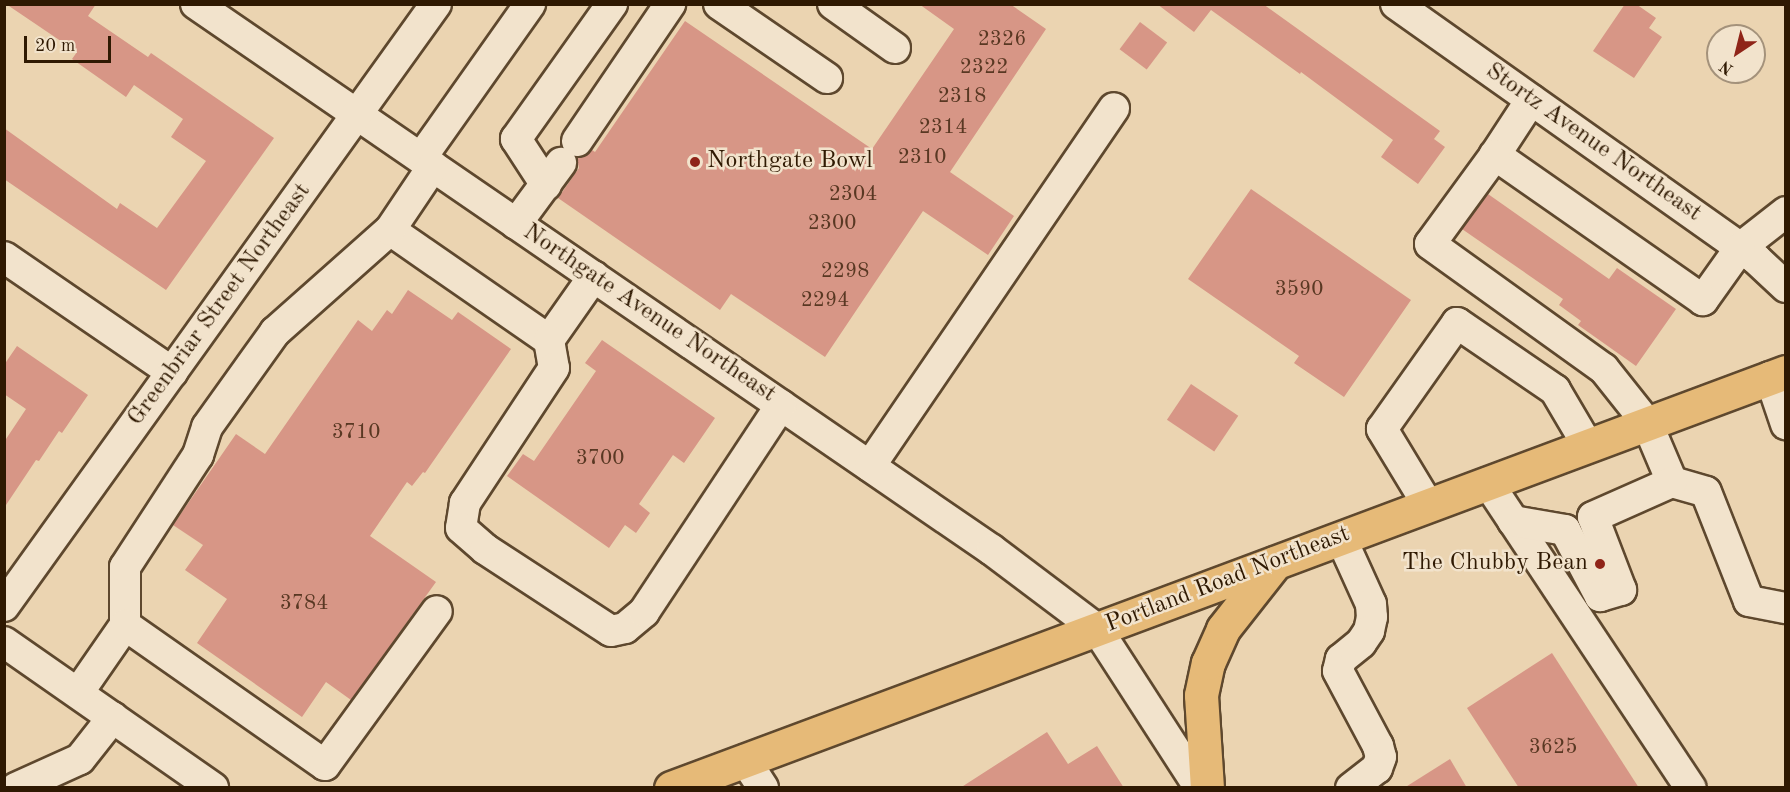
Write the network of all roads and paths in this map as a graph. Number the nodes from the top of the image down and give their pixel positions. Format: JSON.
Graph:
{"nodes":[{"id":1,"x":196,"y":4,"type":"edge"},
{"id":2,"x":436,"y":4,"type":"edge"},
{"id":3,"x":530,"y":4,"type":"edge"},
{"id":4,"x":612,"y":4,"type":"edge"},
{"id":5,"x":670,"y":4,"type":"edge"},
{"id":6,"x":719,"y":4,"type":"edge"},
{"id":7,"x":833,"y":4,"type":"edge"},
{"id":8,"x":1396,"y":4,"type":"edge"},
{"id":9,"x":895,"y":48,"type":"dead end"},
{"id":10,"x":827,"y":78,"type":"dead end"},
{"id":11,"x":1531,"y":100,"type":"junction"},
{"id":12,"x":1114,"y":108,"type":"dead end"},
{"id":13,"x":358,"y":114,"type":"junction"},
{"id":14,"x":1495,"y":155,"type":"junction"},
{"id":15,"x":427,"y":162,"type":"junction"},
{"id":16,"x":562,"y":163,"type":"junction"},
{"id":17,"x":1785,"y":213,"type":"edge"},
{"id":18,"x":516,"y":224,"type":"junction"},
{"id":19,"x":390,"y":230,"type":"junction"},
{"id":20,"x":1740,"y":248,"type":"junction"},
{"id":21,"x":4,"y":257,"type":"edge"},
{"id":22,"x":594,"y":276,"type":"junction"},
{"id":23,"x":1785,"y":287,"type":"edge"},
{"id":24,"x":549,"y":340,"type":"junction"},
{"id":25,"x":172,"y":372,"type":"junction"},
{"id":26,"x":1778,"y":374,"type":"edge"},
{"id":27,"x":781,"y":405,"type":"junction"},
{"id":28,"x":1647,"y":423,"type":"junction"},
{"id":29,"x":1785,"y":424,"type":"edge"},
{"id":30,"x":1588,"y":446,"type":"junction"},
{"id":31,"x":870,"y":466,"type":"junction"},
{"id":32,"x":1672,"y":482,"type":"junction"},
{"id":33,"x":1488,"y":483,"type":"junction"},
{"id":34,"x":1428,"y":505,"type":"junction"},
{"id":35,"x":1513,"y":521,"type":"junction"},
{"id":36,"x":1341,"y":538,"type":"junction"},
{"id":37,"x":1276,"y":562,"type":"junction"},
{"id":38,"x":4,"y":606,"type":"edge"},
{"id":39,"x":1785,"y":608,"type":"edge"},
{"id":40,"x":437,"y":611,"type":"dead end"},
{"id":41,"x":125,"y":625,"type":"junction"},
{"id":42,"x":1097,"y":629,"type":"junction"},
{"id":43,"x":4,"y":642,"type":"edge"},
{"id":44,"x":78,"y":693,"type":"junction"},
{"id":45,"x":113,"y":717,"type":"junction"},
{"id":46,"x":745,"y":760,"type":"junction"},
{"id":47,"x":4,"y":778,"type":"edge"},
{"id":48,"x":11,"y":788,"type":"edge"},
{"id":49,"x":16,"y":788,"type":"edge"},
{"id":50,"x":213,"y":788,"type":"edge"},
{"id":51,"x":670,"y":788,"type":"edge"},
{"id":52,"x":763,"y":788,"type":"edge"},
{"id":53,"x":1200,"y":788,"type":"edge"},
{"id":54,"x":1207,"y":788,"type":"edge"},
{"id":55,"x":1351,"y":788,"type":"edge"},
{"id":56,"x":1691,"y":788,"type":"edge"}],
"edges":[{"from":1,"to":13,"type":"street","name":"Northgate Avenue Northeast"},
{"from":2,"to":13,"type":"street","name":"Greenbriar Street Northeast"},
{"from":3,"to":15,"type":"street"},
{"from":4,"to":16,"type":"street"},
{"from":5,"to":16,"type":"street"},
{"from":6,"to":10,"type":"street"},
{"from":7,"to":9,"type":"street"},
{"from":8,"to":11,"type":"street","name":"Stortz Avenue Northeast"},
{"from":11,"to":14,"type":"street"},
{"from":11,"to":20,"type":"street","name":"Stortz Avenue Northeast"},
{"from":12,"to":31,"type":"street"},
{"from":13,"to":15,"type":"street","name":"Northgate Avenue Northeast"},
{"from":13,"to":25,"type":"street","name":"Greenbriar Street Northeast"},
{"from":14,"to":20,"type":"street"},
{"from":14,"to":28,"type":"street"},
{"from":15,"to":18,"type":"street","name":"Northgate Avenue Northeast"},
{"from":15,"to":19,"type":"street"},
{"from":16,"to":18,"type":"street"},
{"from":17,"to":20,"type":"street"},
{"from":18,"to":22,"type":"street","name":"Northgate Avenue Northeast"},
{"from":19,"to":24,"type":"street"},
{"from":19,"to":41,"type":"street"},
{"from":20,"to":23,"type":"street","name":"Stortz Avenue Northeast"},
{"from":21,"to":25,"type":"street"},
{"from":22,"to":24,"type":"street"},
{"from":22,"to":27,"type":"street","name":"Northgate Avenue Northeast"},
{"from":24,"to":27,"type":"street"},
{"from":25,"to":38,"type":"street","name":"Greenbriar Street Northeast"},
{"from":26,"to":28,"type":"main road","name":"Portland Road Northeast"},
{"from":26,"to":29,"type":"street"},
{"from":27,"to":31,"type":"street","name":"Northgate Avenue Northeast"},
{"from":28,"to":30,"type":"main road","name":"Portland Road Northeast"},
{"from":28,"to":32,"type":"street"},
{"from":30,"to":33,"type":"main road","name":"Portland Road Northeast"},
{"from":30,"to":34,"type":"street"},
{"from":31,"to":42,"type":"street","name":"Northgate Avenue Northeast"},
{"from":32,"to":35,"type":"street"},
{"from":32,"to":39,"type":"street"},
{"from":33,"to":34,"type":"main road","name":"Portland Road Northeast"},
{"from":33,"to":35,"type":"street"},
{"from":34,"to":36,"type":"main road","name":"Portland Road Northeast"},
{"from":35,"to":56,"type":"street"},
{"from":36,"to":37,"type":"main road","name":"Portland Road Northeast"},
{"from":36,"to":55,"type":"street"},
{"from":37,"to":42,"type":"main road","name":"Portland Road Northeast"},
{"from":37,"to":54,"type":"main road"},
{"from":40,"to":41,"type":"street"},
{"from":41,"to":44,"type":"street"},
{"from":42,"to":46,"type":"main road","name":"Portland Road Northeast"},
{"from":42,"to":53,"type":"street"},
{"from":43,"to":44,"type":"street"},
{"from":44,"to":45,"type":"street"},
{"from":45,"to":49,"type":"street"},
{"from":45,"to":50,"type":"street"},
{"from":46,"to":51,"type":"main road","name":"Portland Road Northeast"},
{"from":46,"to":52,"type":"street"},
{"from":47,"to":48,"type":"street"}]}
